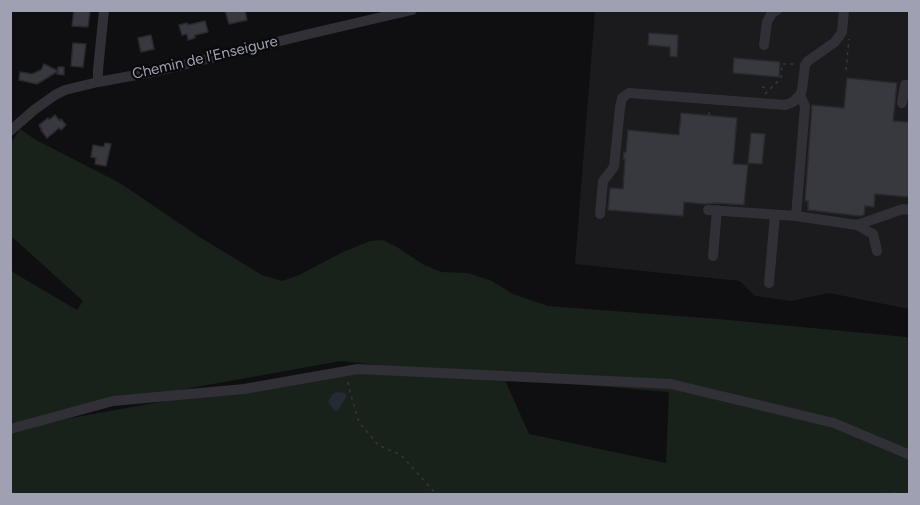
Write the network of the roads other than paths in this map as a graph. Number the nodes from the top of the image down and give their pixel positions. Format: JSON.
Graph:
{"nodes":[{"id":1,"x":104,"y":10,"type":"edge"},
{"id":2,"x":411,"y":10,"type":"edge"},
{"id":3,"x":777,"y":10,"type":"edge"},
{"id":4,"x":844,"y":10,"type":"edge"},
{"id":5,"x":764,"y":45,"type":"dead end"},
{"id":6,"x":99,"y":82,"type":"junction"},
{"id":7,"x":909,"y":85,"type":"edge"},
{"id":8,"x":800,"y":95,"type":"junction"},
{"id":9,"x":902,"y":103,"type":"dead end"},
{"id":10,"x":10,"y":131,"type":"edge"},
{"id":11,"x":909,"y":210,"type":"edge"},
{"id":12,"x":600,"y":214,"type":"dead end"},
{"id":13,"x":775,"y":215,"type":"junction"},
{"id":14,"x":796,"y":216,"type":"junction"},
{"id":15,"x":857,"y":225,"type":"junction"},
{"id":16,"x":877,"y":250,"type":"dead end"},
{"id":17,"x":713,"y":256,"type":"dead end"},
{"id":18,"x":769,"y":283,"type":"dead end"},
{"id":19,"x":10,"y":429,"type":"edge"},
{"id":20,"x":909,"y":455,"type":"edge"}],
"edges":[{"from":1,"to":6,"type":"street"},
{"from":2,"to":6,"type":"street","name":"Chemin de l'Enseigure"},
{"from":3,"to":5,"type":"street"},
{"from":4,"to":8,"type":"street"},
{"from":6,"to":10,"type":"street","name":"Chemin de l'Enseigure"},
{"from":7,"to":9,"type":"street"},
{"from":8,"to":12,"type":"street"},
{"from":8,"to":14,"type":"street"},
{"from":11,"to":15,"type":"street"},
{"from":13,"to":14,"type":"street"},
{"from":13,"to":17,"type":"street"},
{"from":13,"to":18,"type":"street"},
{"from":14,"to":15,"type":"street"},
{"from":15,"to":16,"type":"street"},
{"from":19,"to":20,"type":"street"}]}
